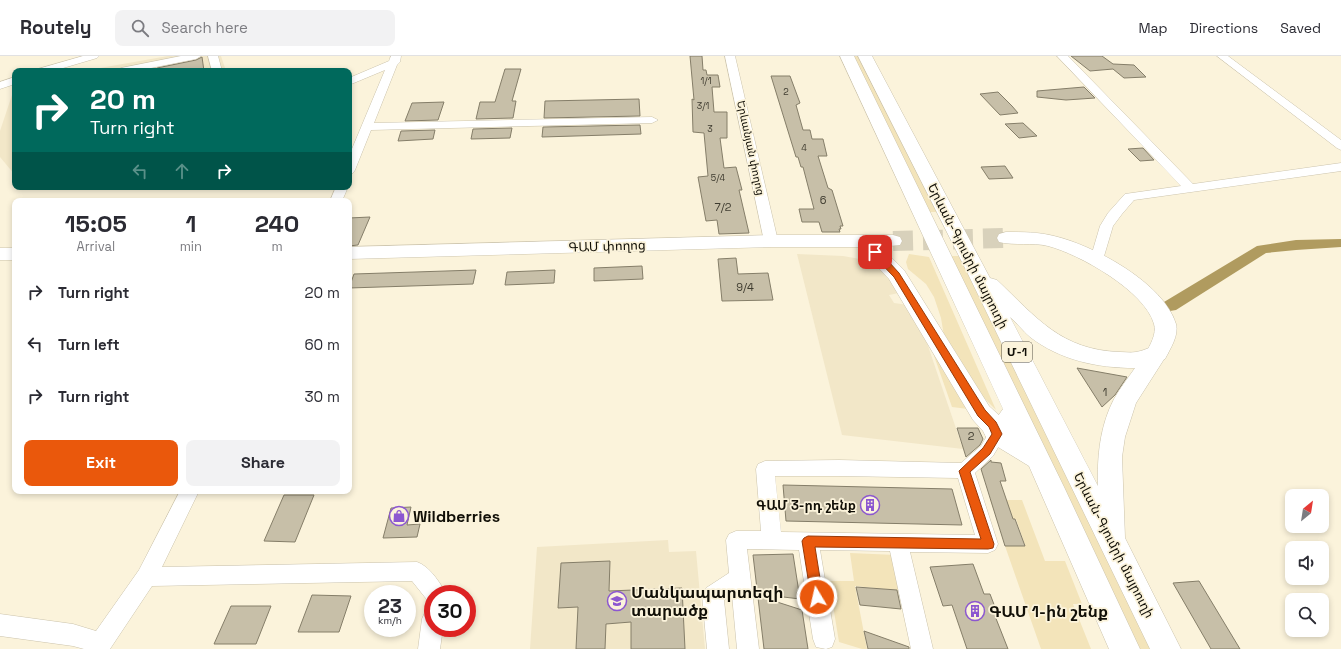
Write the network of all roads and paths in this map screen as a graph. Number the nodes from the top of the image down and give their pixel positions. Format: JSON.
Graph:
{"nodes":[{"id":1,"x":94,"y":56,"type":"edge"},
{"id":2,"x":196,"y":56,"type":"edge"},
{"id":3,"x":213,"y":56,"type":"edge"},
{"id":4,"x":730,"y":56,"type":"edge"},
{"id":5,"x":847,"y":56,"type":"edge"},
{"id":6,"x":865,"y":56,"type":"edge"},
{"id":7,"x":1062,"y":56,"type":"edge"},
{"id":8,"x":1222,"y":56,"type":"edge"},
{"id":9,"x":395,"y":59,"type":"edge"},
{"id":10,"x":52,"y":68,"type":"edge"},
{"id":11,"x":135,"y":68,"type":"edge"},
{"id":12,"x":216,"y":68,"type":"edge"},
{"id":13,"x":352,"y":80,"type":"edge"},
{"id":14,"x":12,"y":81,"type":"edge"},
{"id":15,"x":0,"y":86,"type":"edge"},
{"id":16,"x":652,"y":120,"type":"dead end"},
{"id":17,"x":367,"y":128,"type":"junction"},
{"id":18,"x":1341,"y":146,"type":"edge"},
{"id":19,"x":352,"y":163,"type":"edge"},
{"id":20,"x":1341,"y":167,"type":"edge"},
{"id":21,"x":1190,"y":188,"type":"junction"},
{"id":22,"x":1006,"y":238,"type":"tunnel mouth"},
{"id":23,"x":771,"y":241,"type":"junction"},
{"id":24,"x":864,"y":241,"type":"junction"},
{"id":25,"x":893,"y":241,"type":"tunnel mouth"},
{"id":26,"x":352,"y":253,"type":"edge"},
{"id":27,"x":0,"y":254,"type":"edge"},
{"id":28,"x":12,"y":254,"type":"edge"},
{"id":29,"x":1097,"y":260,"type":"junction"},
{"id":30,"x":978,"y":274,"type":"junction"},
{"id":31,"x":1157,"y":354,"type":"junction"},
{"id":32,"x":1014,"y":412,"type":"junction"},
{"id":33,"x":997,"y":434,"type":"junction"},
{"id":34,"x":1037,"y":460,"type":"junction"},
{"id":35,"x":965,"y":471,"type":"junction"},
{"id":36,"x":188,"y":494,"type":"edge"},
{"id":37,"x":772,"y":540,"type":"junction"},
{"id":38,"x":808,"y":541,"type":"junction"},
{"id":39,"x":1112,"y":542,"type":"junction"},
{"id":40,"x":898,"y":543,"type":"junction"},
{"id":41,"x":146,"y":577,"type":"junction"},
{"id":42,"x":739,"y":578,"type":"junction"},
{"id":43,"x":428,"y":585,"type":"edge"},
{"id":44,"x":0,"y":625,"type":"edge"},
{"id":45,"x":431,"y":637,"type":"edge"},
{"id":46,"x":824,"y":639,"type":"dead end"},
{"id":47,"x":98,"y":646,"type":"edge"},
{"id":48,"x":429,"y":649,"type":"edge"},
{"id":49,"x":718,"y":649,"type":"edge"},
{"id":50,"x":748,"y":649,"type":"edge"},
{"id":51,"x":922,"y":649,"type":"edge"},
{"id":52,"x":1125,"y":649,"type":"edge"},
{"id":53,"x":1166,"y":649,"type":"edge"}],
"edges":[{"from":1,"to":10,"type":"street"},
{"from":2,"to":11,"type":"street"},
{"from":3,"to":12,"type":"street"},
{"from":4,"to":23,"type":"street","name":"Երևանյան փողոց"},
{"from":5,"to":32,"type":"main road","name":"Երևան-Գյումրի մայրուղի","number":"Մ-1"},
{"from":6,"to":30,"type":"main road","name":"Երևան-Գյումրի մայրուղի","number":"Մ-1"},
{"from":7,"to":21,"type":"street"},
{"from":8,"to":18,"type":"street"},
{"from":9,"to":13,"type":"street"},
{"from":9,"to":17,"type":"street"},
{"from":14,"to":15,"type":"street"},
{"from":16,"to":17,"type":"street"},
{"from":17,"to":19,"type":"street"},
{"from":20,"to":21,"type":"street"},
{"from":21,"to":29,"type":"street"},
{"from":22,"to":29,"type":"main road"},
{"from":23,"to":24,"type":"main road","name":"ԳԱՄ փողոց"},
{"from":23,"to":26,"type":"main road","name":"ԳԱՄ փողոց"},
{"from":24,"to":25,"type":"main road","name":"ԳԱՄ փողոց"},
{"from":24,"to":33,"type":"main road"},
{"from":27,"to":28,"type":"main road"},
{"from":29,"to":31,"type":"main road"},
{"from":30,"to":31,"type":"main road"},
{"from":30,"to":39,"type":"main road","name":"Երևան-Գյումրի մայրուղի","number":"Մ-1"},
{"from":31,"to":39,"type":"main road"},
{"from":32,"to":33,"type":"main road"},
{"from":32,"to":34,"type":"main road","name":"Երևան-Գյումրի մայրուղի","number":"Մ-1"},
{"from":33,"to":34,"type":"main road"},
{"from":33,"to":35,"type":"street"},
{"from":34,"to":52,"type":"main road","name":"Երևան-Գյումրի մայրուղի","number":"Մ-1"},
{"from":35,"to":37,"type":"street"},
{"from":35,"to":40,"type":"street"},
{"from":36,"to":41,"type":"street"},
{"from":37,"to":38,"type":"street"},
{"from":37,"to":42,"type":"street"},
{"from":38,"to":40,"type":"street"},
{"from":38,"to":46,"type":"street"},
{"from":39,"to":53,"type":"main road","name":"Երևան-Գյումրի մայրուղի","number":"Մ-1"},
{"from":40,"to":51,"type":"street"},
{"from":41,"to":43,"type":"street"},
{"from":41,"to":47,"type":"street"},
{"from":42,"to":49,"type":"street"},
{"from":42,"to":50,"type":"street"},
{"from":44,"to":47,"type":"street"},
{"from":45,"to":48,"type":"street"}]}
